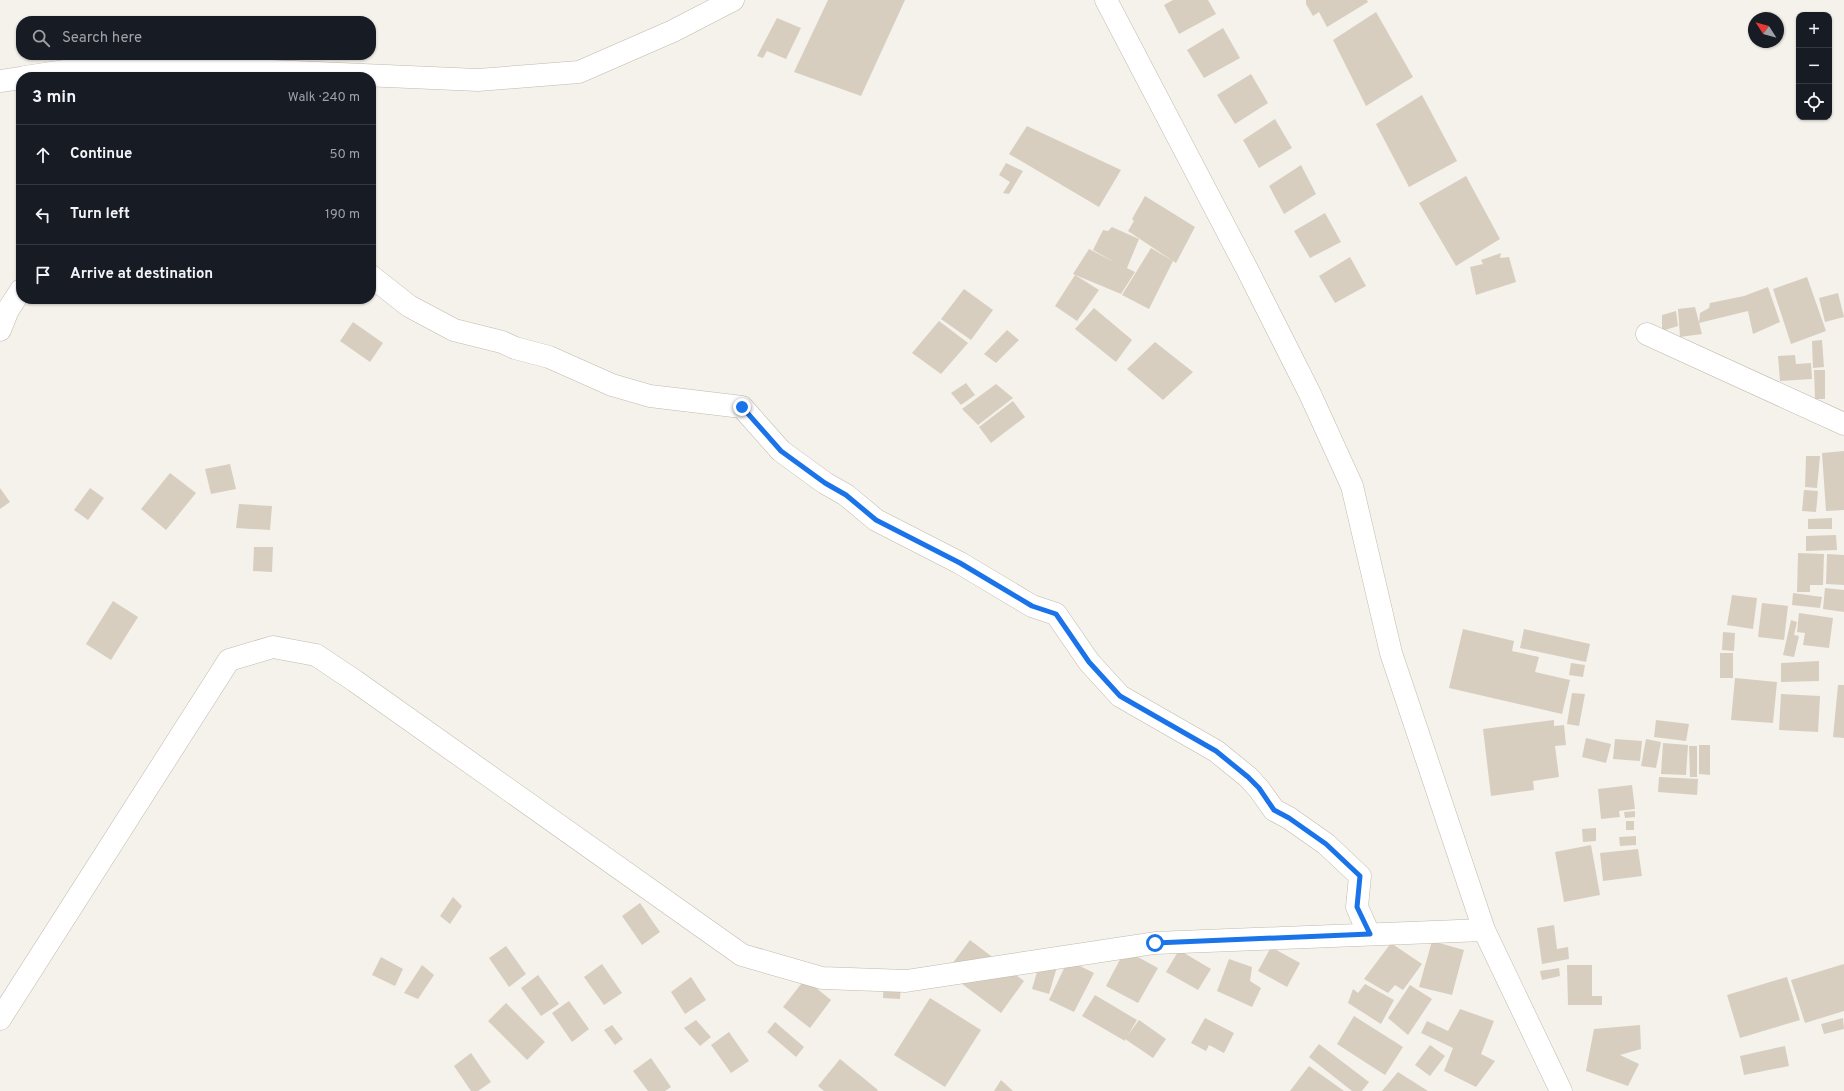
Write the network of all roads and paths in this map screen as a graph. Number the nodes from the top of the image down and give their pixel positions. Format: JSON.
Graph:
{"nodes":[{"id":1,"x":733,"y":0,"type":"edge"},
{"id":2,"x":1106,"y":0,"type":"edge"},
{"id":3,"x":58,"y":72,"type":"edge"},
{"id":4,"x":294,"y":72,"type":"edge"},
{"id":5,"x":376,"y":76,"type":"edge"},
{"id":6,"x":16,"y":79,"type":"edge"},
{"id":7,"x":0,"y":81,"type":"edge"},
{"id":8,"x":376,"y":280,"type":"edge"},
{"id":9,"x":16,"y":298,"type":"edge"},
{"id":10,"x":0,"y":330,"type":"edge"},
{"id":11,"x":1647,"y":334,"type":"dead end"},
{"id":12,"x":1844,"y":424,"type":"edge"},
{"id":13,"x":1484,"y":930,"type":"junction"},
{"id":14,"x":1370,"y":934,"type":"junction"},
{"id":15,"x":0,"y":1020,"type":"edge"},
{"id":16,"x":1561,"y":1091,"type":"edge"}],
"edges":[{"from":1,"to":5,"type":"street"},
{"from":2,"to":13,"type":"street"},
{"from":3,"to":4,"type":"street"},
{"from":6,"to":7,"type":"street"},
{"from":8,"to":14,"type":"street"},
{"from":9,"to":10,"type":"street"},
{"from":11,"to":12,"type":"street"},
{"from":13,"to":14,"type":"street"},
{"from":13,"to":16,"type":"street"},
{"from":14,"to":15,"type":"street"}]}
